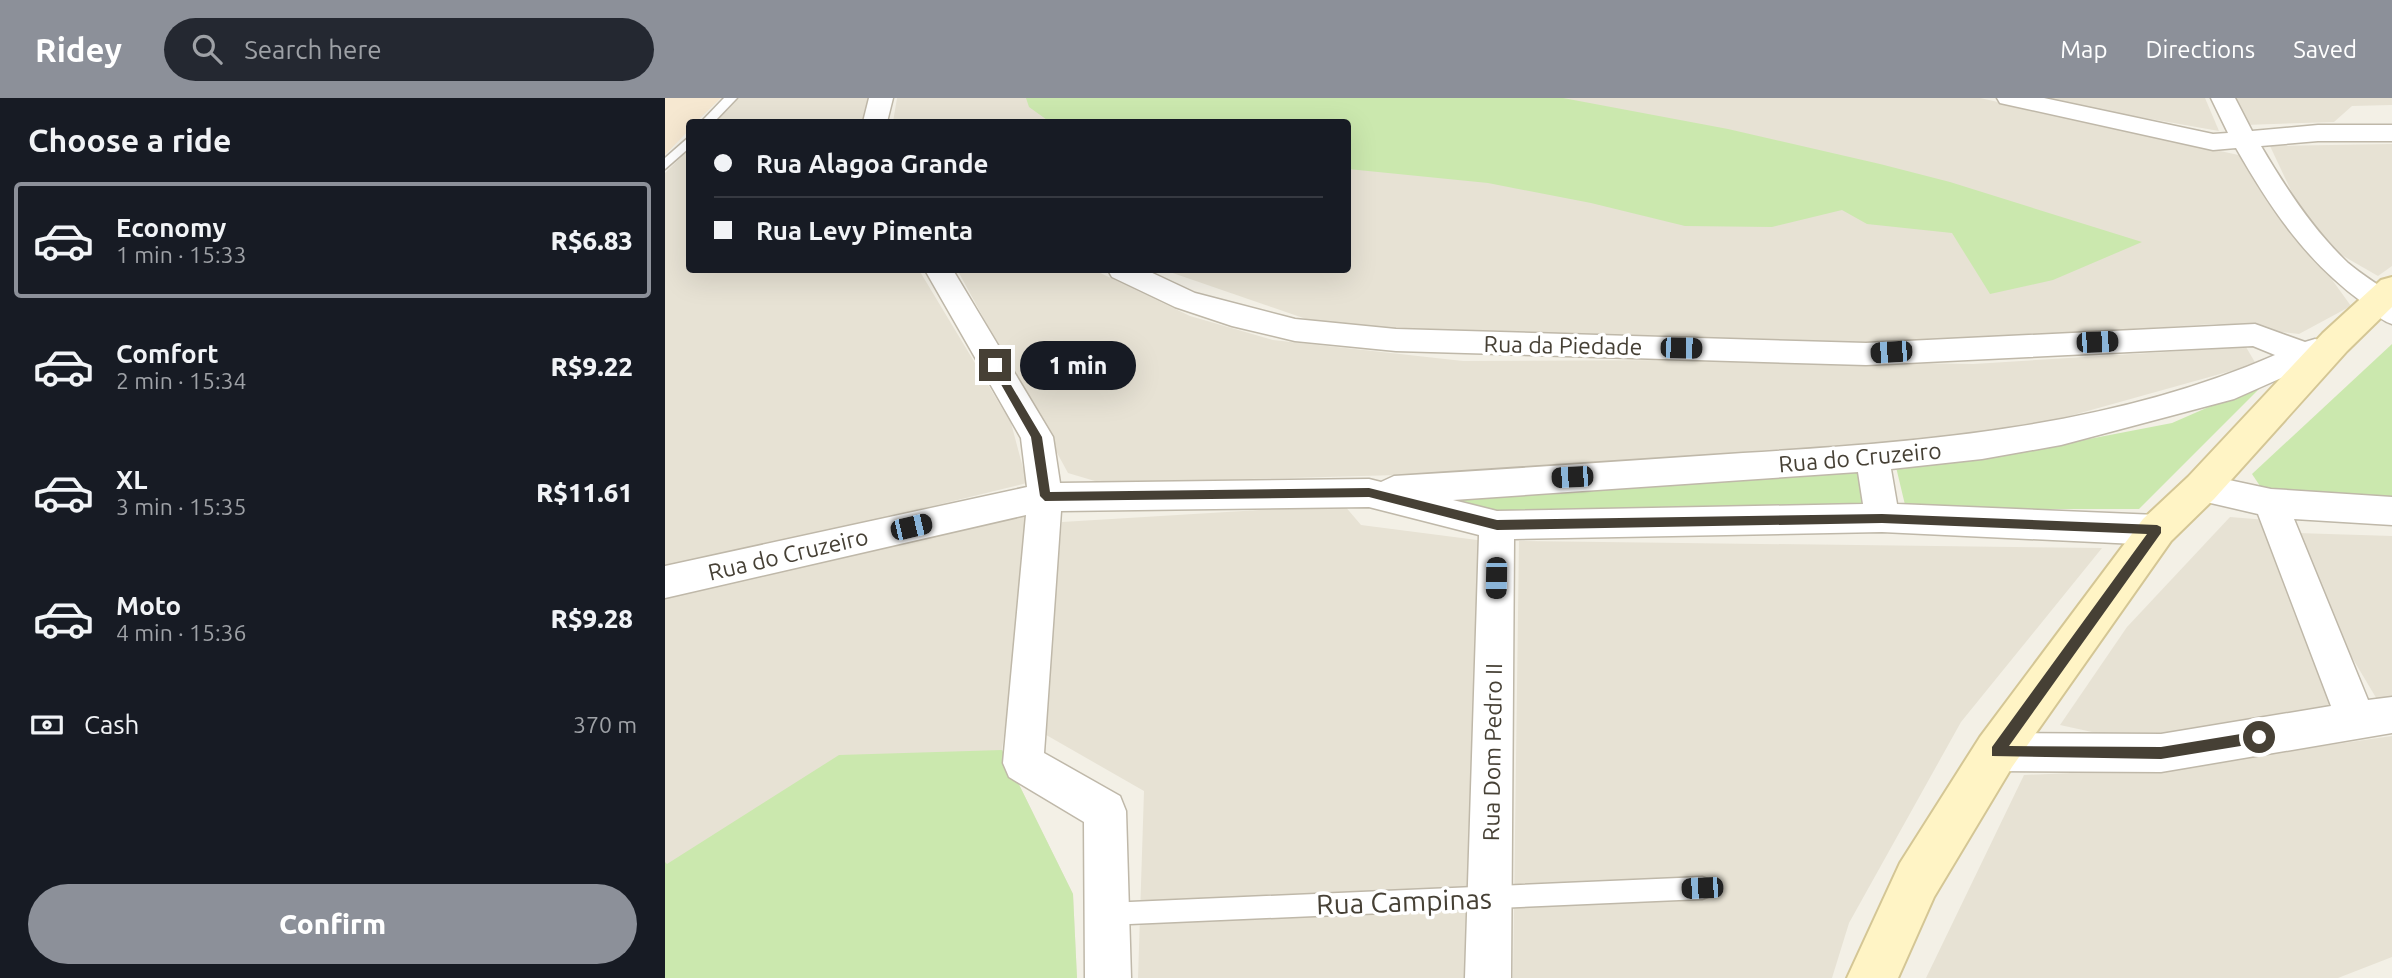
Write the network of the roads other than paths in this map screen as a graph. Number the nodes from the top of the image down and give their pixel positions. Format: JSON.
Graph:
{"nodes":[{"id":1,"x":731,"y":98,"type":"edge"},
{"id":2,"x":881,"y":98,"type":"edge"},
{"id":3,"x":2009,"y":98,"type":"edge"},
{"id":4,"x":2223,"y":98,"type":"edge"},
{"id":5,"x":2392,"y":115,"type":"edge"},
{"id":6,"x":710,"y":119,"type":"edge"},
{"id":7,"x":876,"y":119,"type":"edge"},
{"id":8,"x":2318,"y":133,"type":"junction"},
{"id":9,"x":2392,"y":133,"type":"edge"},
{"id":10,"x":2241,"y":137,"type":"junction"},
{"id":11,"x":686,"y":144,"type":"edge"},
{"id":12,"x":665,"y":165,"type":"edge"},
{"id":13,"x":941,"y":273,"type":"edge"},
{"id":14,"x":1128,"y":273,"type":"edge"},
{"id":15,"x":2388,"y":299,"type":"edge"},
{"id":16,"x":2320,"y":348,"type":"junction"},
{"id":17,"x":1872,"y":458,"type":"junction"},
{"id":18,"x":2201,"y":488,"type":"junction"},
{"id":19,"x":1369,"y":493,"type":"junction"},
{"id":20,"x":1045,"y":496,"type":"junction"},
{"id":21,"x":2271,"y":503,"type":"junction"},
{"id":22,"x":2392,"y":511,"type":"edge"},
{"id":23,"x":1882,"y":518,"type":"junction"},
{"id":24,"x":1497,"y":525,"type":"junction"},
{"id":25,"x":2157,"y":530,"type":"junction"},
{"id":26,"x":665,"y":582,"type":"edge"},
{"id":27,"x":2374,"y":718,"type":"edge"},
{"id":28,"x":1996,"y":752,"type":"junction"},
{"id":29,"x":1702,"y":888,"type":"dead end"},
{"id":30,"x":1489,"y":897,"type":"junction"},
{"id":31,"x":1106,"y":914,"type":"junction"},
{"id":32,"x":1108,"y":978,"type":"edge"},
{"id":33,"x":1487,"y":978,"type":"edge"},
{"id":34,"x":1873,"y":978,"type":"edge"}],
"edges":[{"from":1,"to":6,"type":"lane"},
{"from":2,"to":7,"type":"street"},
{"from":3,"to":10,"type":"street"},
{"from":4,"to":10,"type":"street"},
{"from":5,"to":8,"type":"street"},
{"from":8,"to":9,"type":"street"},
{"from":8,"to":10,"type":"street"},
{"from":10,"to":15,"type":"street"},
{"from":11,"to":12,"type":"lane"},
{"from":13,"to":20,"type":"street"},
{"from":14,"to":16,"type":"street","name":"Rua da Piedade"},
{"from":15,"to":16,"type":"main road"},
{"from":16,"to":17,"type":"street","name":"Rua do Cruzeiro"},
{"from":16,"to":18,"type":"main road"},
{"from":17,"to":19,"type":"street","name":"Rua do Cruzeiro"},
{"from":17,"to":23,"type":"street"},
{"from":18,"to":21,"type":"street"},
{"from":18,"to":25,"type":"main road"},
{"from":19,"to":20,"type":"street","name":"Rua do Cruzeiro"},
{"from":19,"to":24,"type":"street","name":"Rua do Cruzeiro"},
{"from":20,"to":26,"type":"street","name":"Rua do Cruzeiro"},
{"from":20,"to":31,"type":"street"},
{"from":21,"to":22,"type":"street"},
{"from":21,"to":27,"type":"street"},
{"from":23,"to":24,"type":"street","name":"Rua do Cruzeiro"},
{"from":23,"to":25,"type":"street","name":"Rua do Cruzeiro"},
{"from":24,"to":30,"type":"street","name":"Rua Dom Pedro II"},
{"from":25,"to":28,"type":"main road"},
{"from":27,"to":28,"type":"street"},
{"from":28,"to":34,"type":"main road"},
{"from":29,"to":30,"type":"lane","name":"Rua Campinas"},
{"from":30,"to":31,"type":"lane","name":"Rua Campinas"},
{"from":30,"to":33,"type":"street","name":"Rua Dom Pedro II"},
{"from":31,"to":32,"type":"street"}]}
